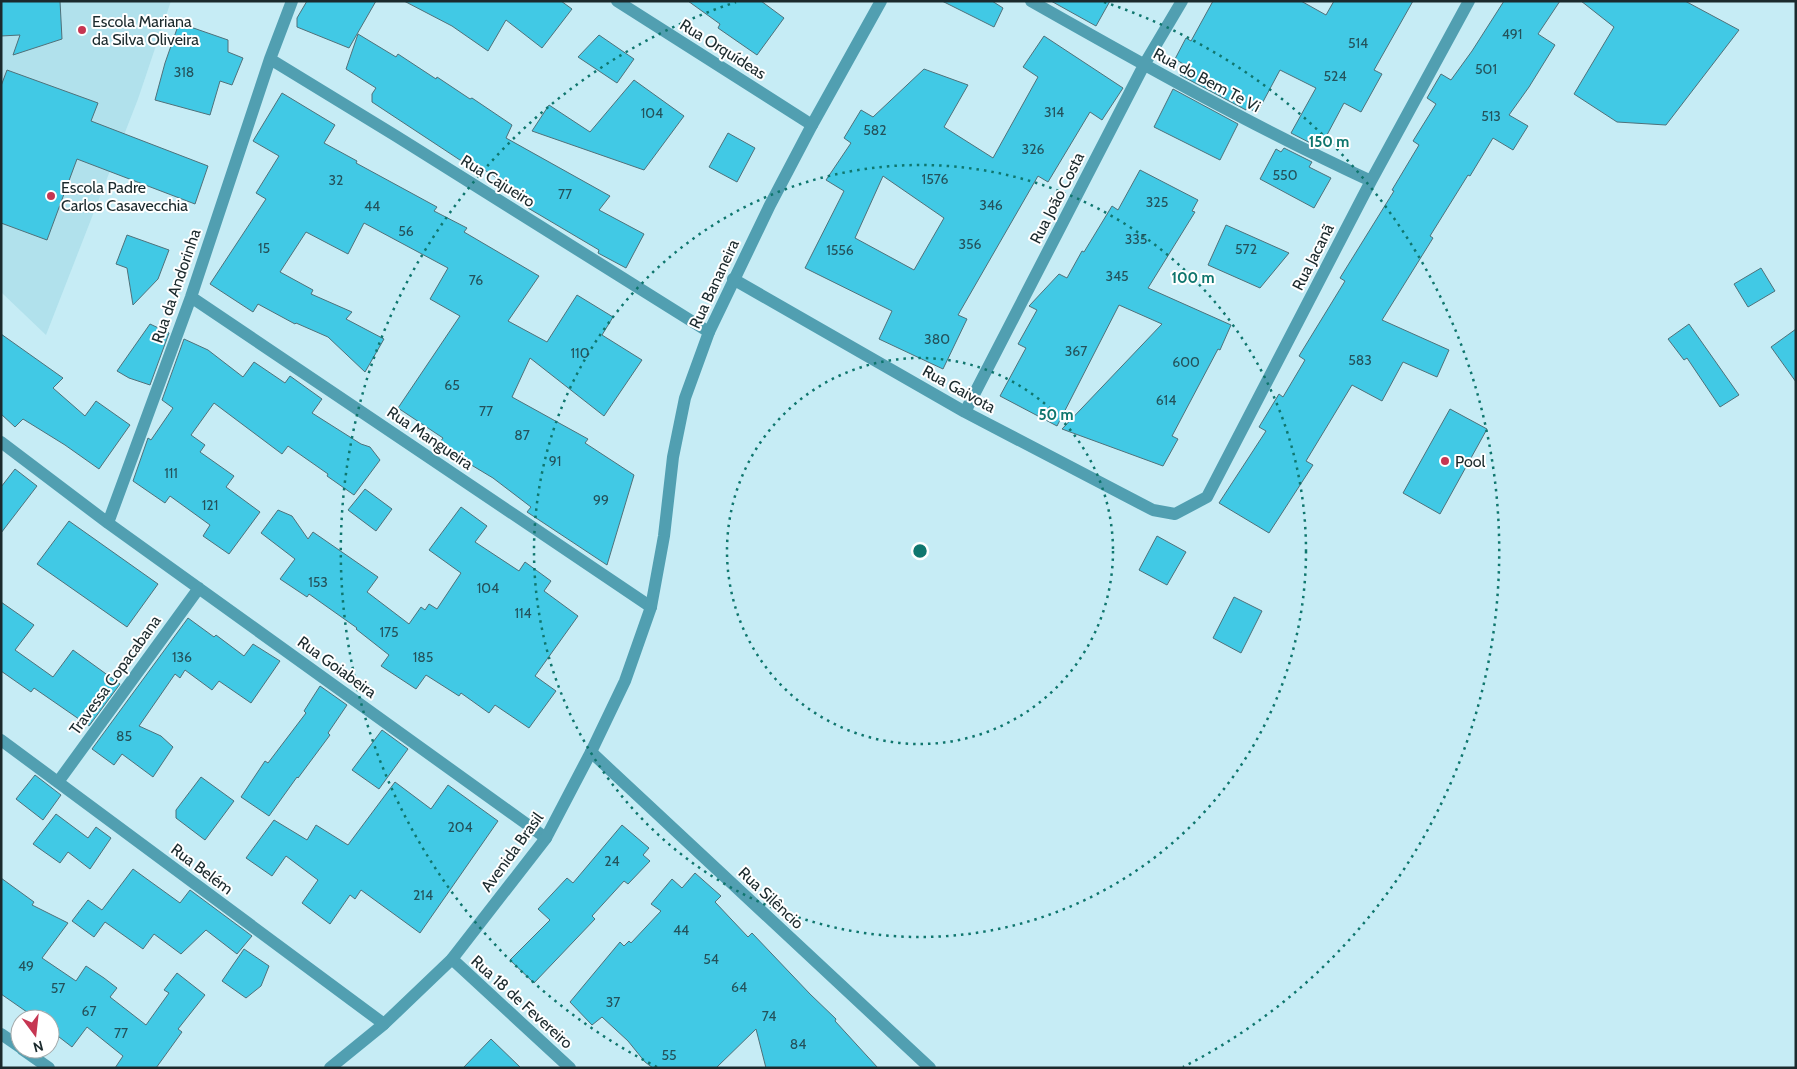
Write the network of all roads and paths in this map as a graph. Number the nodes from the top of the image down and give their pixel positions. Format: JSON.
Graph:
{"nodes":[{"id":1,"x":292,"y":1,"type":"edge"},
{"id":2,"x":617,"y":1,"type":"edge"},
{"id":3,"x":881,"y":1,"type":"edge"},
{"id":4,"x":1031,"y":1,"type":"edge"},
{"id":5,"x":1182,"y":1,"type":"edge"},
{"id":6,"x":1469,"y":1,"type":"edge"},
{"id":7,"x":270,"y":59,"type":"junction"},
{"id":8,"x":1144,"y":65,"type":"junction"},
{"id":9,"x":812,"y":125,"type":"junction"},
{"id":10,"x":1371,"y":181,"type":"junction"},
{"id":11,"x":733,"y":279,"type":"junction"},
{"id":12,"x":191,"y":297,"type":"junction"},
{"id":13,"x":709,"y":332,"type":"junction"},
{"id":14,"x":965,"y":412,"type":"junction"},
{"id":15,"x":1,"y":442,"type":"edge"},
{"id":16,"x":1174,"y":514,"type":"joint"},
{"id":17,"x":108,"y":523,"type":"junction"},
{"id":18,"x":199,"y":588,"type":"junction"},
{"id":19,"x":650,"y":607,"type":"junction"},
{"id":20,"x":1,"y":740,"type":"edge"},
{"id":21,"x":591,"y":752,"type":"junction"},
{"id":22,"x":58,"y":782,"type":"junction"},
{"id":23,"x":546,"y":838,"type":"junction"},
{"id":24,"x":452,"y":959,"type":"junction"},
{"id":25,"x":384,"y":1024,"type":"junction"},
{"id":26,"x":36,"y":1059,"type":"edge"},
{"id":27,"x":49,"y":1068,"type":"edge"},
{"id":28,"x":330,"y":1068,"type":"edge"},
{"id":29,"x":570,"y":1068,"type":"edge"},
{"id":30,"x":930,"y":1068,"type":"edge"}],
"edges":[{"from":1,"to":7,"type":"street","name":"Rua da Andorinha"},
{"from":2,"to":9,"type":"street","name":"Rua Orquídeas"},
{"from":3,"to":9,"type":"street","name":"Rua Bananeira"},
{"from":4,"to":8,"type":"street","name":"Rua do Bem Te Vi"},
{"from":5,"to":8,"type":"street","name":"Rua João Costa"},
{"from":6,"to":10,"type":"street","name":"Rua Jacanã"},
{"from":7,"to":12,"type":"street","name":"Rua da Andorinha"},
{"from":7,"to":13,"type":"street","name":"Rua Cajueiro"},
{"from":8,"to":10,"type":"street","name":"Rua do Bem Te Vi"},
{"from":8,"to":14,"type":"street","name":"Rua João Costa"},
{"from":9,"to":11,"type":"street","name":"Rua Bananeira"},
{"from":10,"to":16,"type":"street","name":"Rua Jacanã"},
{"from":11,"to":13,"type":"street","name":"Rua Bananeira"},
{"from":11,"to":14,"type":"street","name":"Rua Gaivota"},
{"from":12,"to":17,"type":"street","name":"Rua da Andorinha"},
{"from":12,"to":19,"type":"street","name":"Rua Mangueira"},
{"from":13,"to":19,"type":"street","name":"Rua Bananeira"},
{"from":14,"to":16,"type":"street","name":"Rua Gaivota"},
{"from":15,"to":17,"type":"street","name":"Rua Goiabeira"},
{"from":17,"to":18,"type":"street","name":"Rua Goiabeira"},
{"from":18,"to":22,"type":"street","name":"Travessa Copacabana"},
{"from":18,"to":23,"type":"street","name":"Rua Goiabeira"},
{"from":19,"to":21,"type":"street","name":"Avenida Brasil"},
{"from":20,"to":22,"type":"street","name":"Rua Belém"},
{"from":21,"to":23,"type":"street","name":"Avenida Brasil"},
{"from":21,"to":30,"type":"street","name":"Rua Silêncio"},
{"from":22,"to":25,"type":"street","name":"Rua Belém"},
{"from":23,"to":24,"type":"street","name":"Avenida Brasil"},
{"from":24,"to":25,"type":"street","name":"Avenida Brasil"},
{"from":24,"to":29,"type":"street","name":"Rua 18 de Fevereiro"},
{"from":25,"to":28,"type":"street","name":"Avenida Brasil"},
{"from":26,"to":27,"type":"street"}]}
